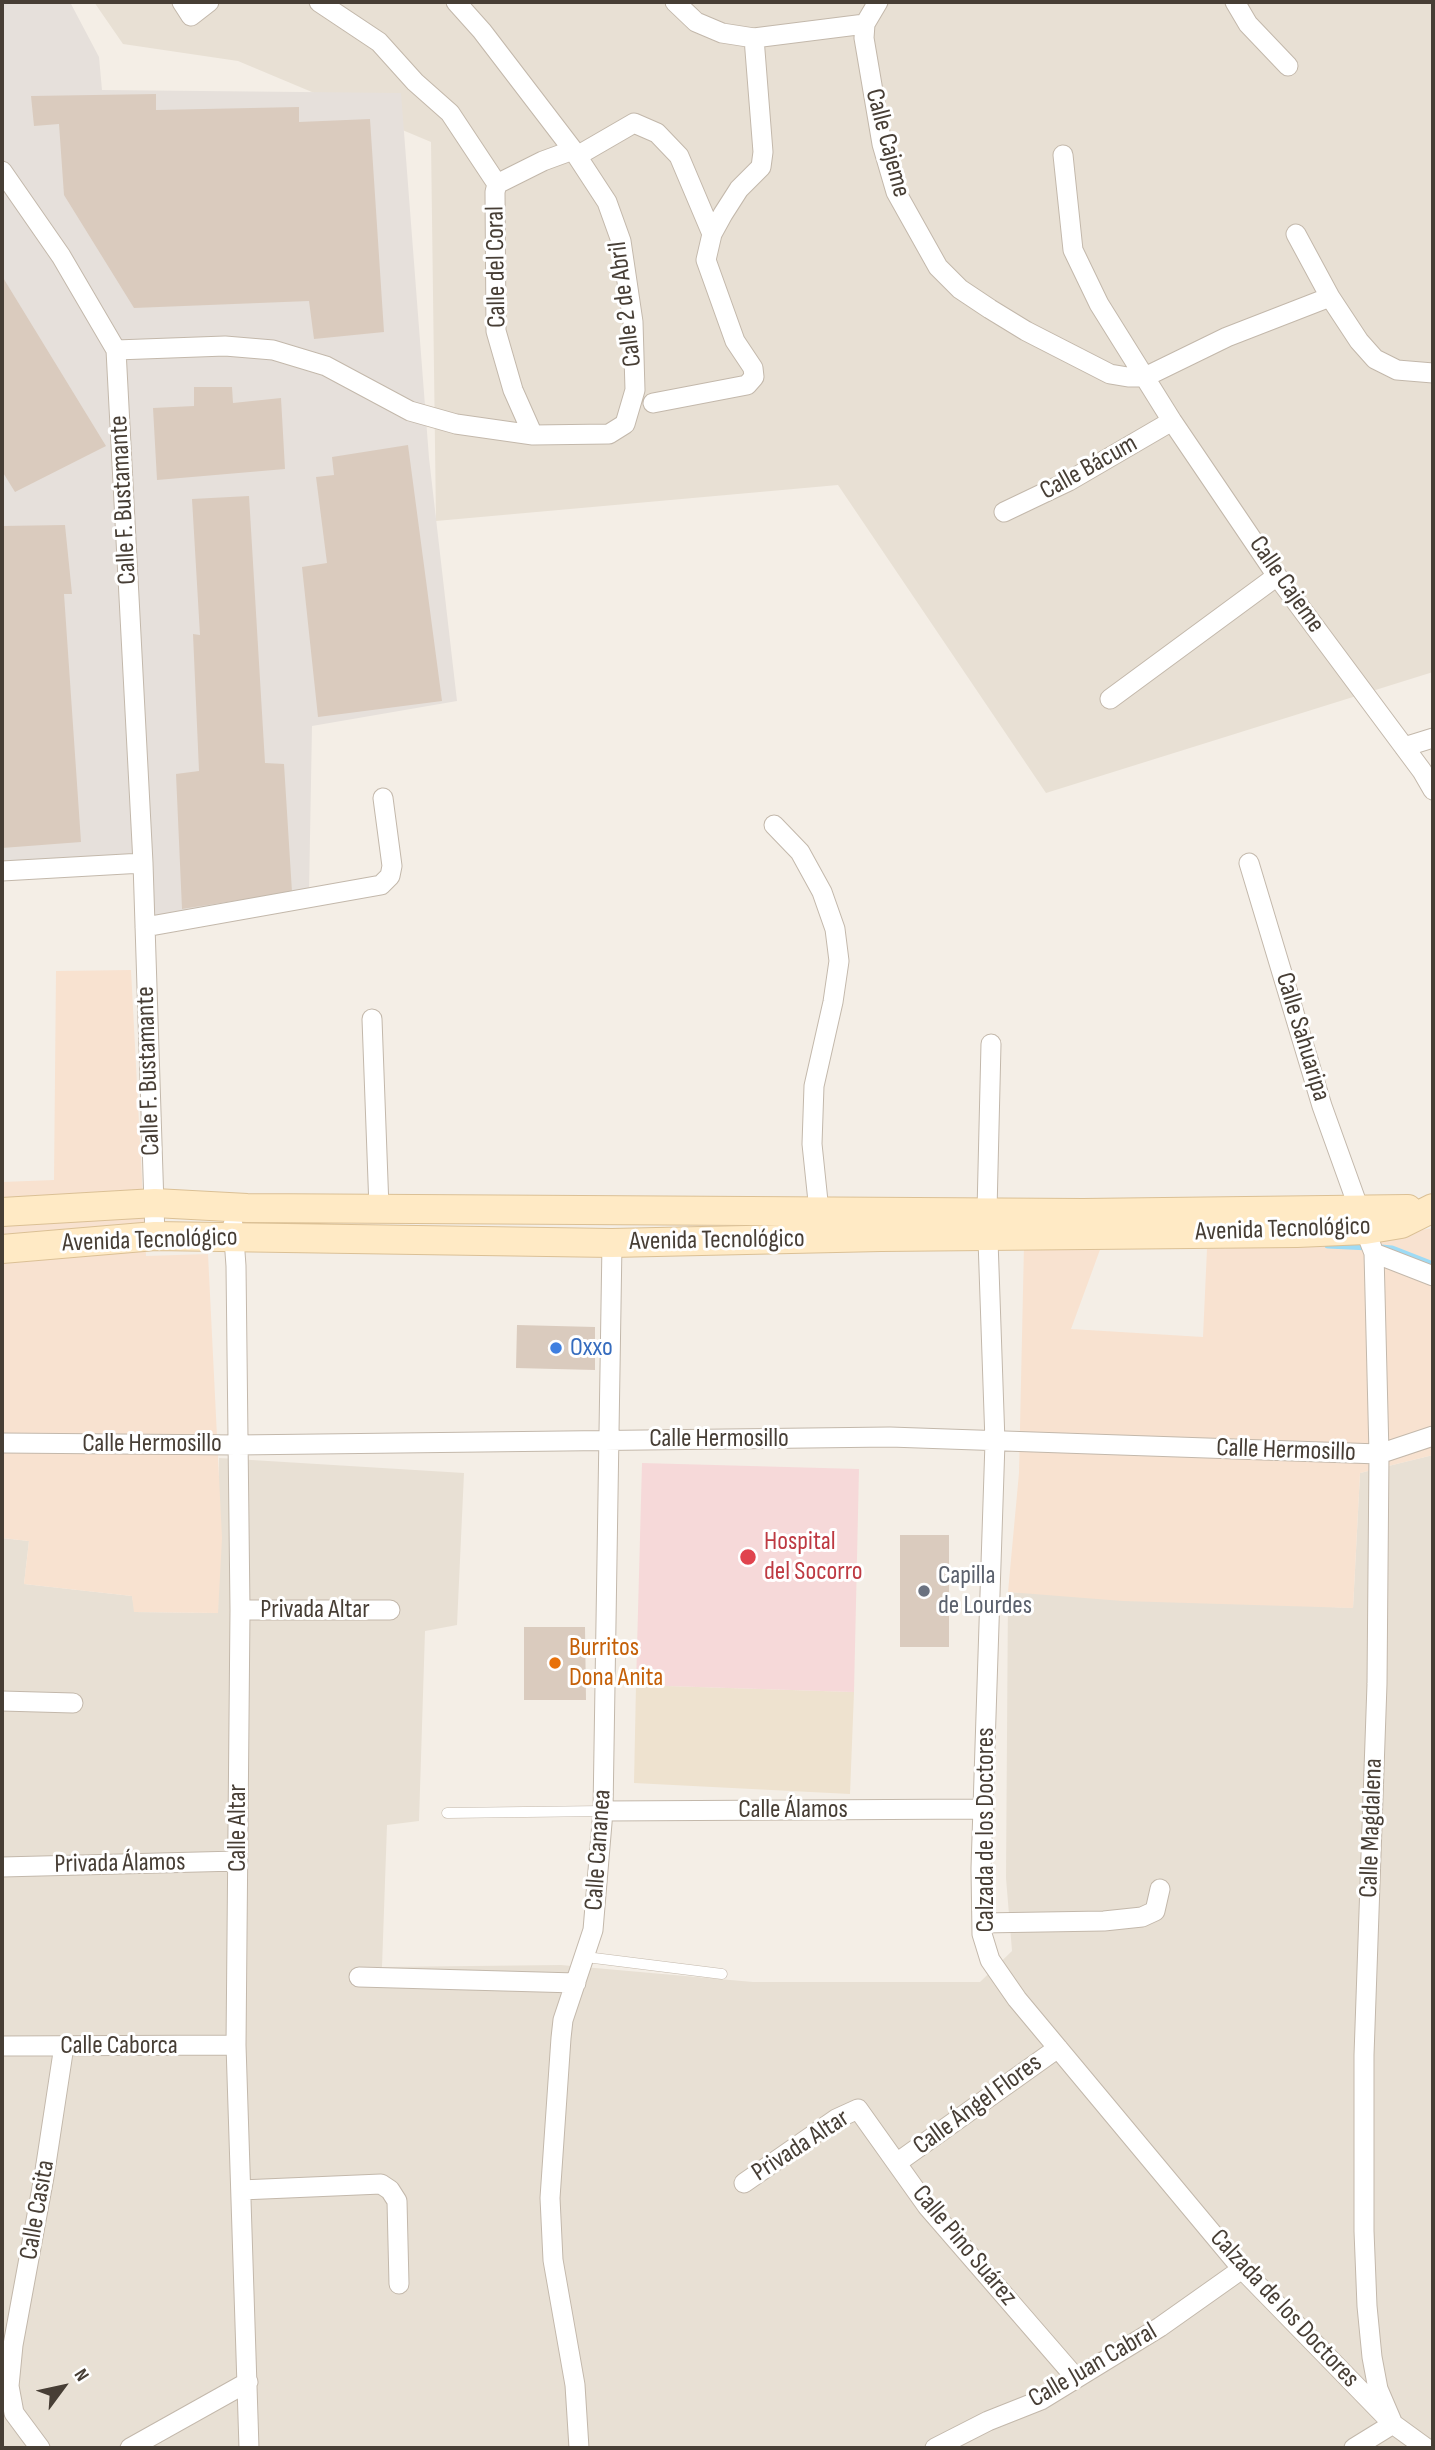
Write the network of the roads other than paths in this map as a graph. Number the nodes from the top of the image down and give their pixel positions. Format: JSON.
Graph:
{"nodes":[{"id":1,"x":209,"y":2,"type":"edge"},
{"id":2,"x":319,"y":2,"type":"edge"},
{"id":3,"x":456,"y":2,"type":"edge"},
{"id":4,"x":675,"y":2,"type":"edge"},
{"id":5,"x":878,"y":2,"type":"edge"},
{"id":6,"x":1234,"y":2,"type":"edge"},
{"id":7,"x":186,"y":9,"type":"edge"},
{"id":8,"x":864,"y":24,"type":"junction"},
{"id":9,"x":754,"y":38,"type":"junction"},
{"id":10,"x":1288,"y":66,"type":"dead end"},
{"id":11,"x":575,"y":153,"type":"junction"},
{"id":12,"x":1063,"y":155,"type":"dead end"},
{"id":13,"x":2,"y":171,"type":"edge"},
{"id":14,"x":498,"y":184,"type":"junction"},
{"id":15,"x":712,"y":234,"type":"junction"},
{"id":16,"x":1296,"y":234,"type":"dead end"},
{"id":17,"x":1329,"y":297,"type":"junction"},
{"id":18,"x":116,"y":350,"type":"junction"},
{"id":19,"x":1433,"y":373,"type":"edge"},
{"id":20,"x":1145,"y":377,"type":"junction"},
{"id":21,"x":653,"y":403,"type":"dead end"},
{"id":22,"x":1172,"y":421,"type":"junction"},
{"id":23,"x":533,"y":435,"type":"junction"},
{"id":24,"x":1003,"y":512,"type":"dead end"},
{"id":25,"x":1277,"y":576,"type":"junction"},
{"id":26,"x":1110,"y":699,"type":"dead end"},
{"id":27,"x":1433,"y":738,"type":"edge"},
{"id":28,"x":1404,"y":747,"type":"junction"},
{"id":29,"x":1433,"y":790,"type":"edge"},
{"id":30,"x":383,"y":798,"type":"dead end"},
{"id":31,"x":774,"y":825,"type":"dead end"},
{"id":32,"x":143,"y":863,"type":"junction"},
{"id":33,"x":1249,"y":863,"type":"dead end"},
{"id":34,"x":2,"y":871,"type":"edge"},
{"id":35,"x":145,"y":927,"type":"junction"},
{"id":36,"x":372,"y":1019,"type":"dead end"},
{"id":37,"x":991,"y":1044,"type":"dead end"},
{"id":38,"x":155,"y":1203,"type":"junction"},
{"id":39,"x":233,"y":1207,"type":"junction"},
{"id":40,"x":379,"y":1208,"type":"junction"},
{"id":41,"x":1431,"y":1209,"type":"edge"},
{"id":42,"x":818,"y":1211,"type":"junction"},
{"id":43,"x":2,"y":1212,"type":"edge"},
{"id":44,"x":987,"y":1223,"type":"junction"},
{"id":45,"x":1355,"y":1227,"type":"junction"},
{"id":46,"x":155,"y":1236,"type":"junction"},
{"id":47,"x":234,"y":1237,"type":"junction"},
{"id":48,"x":612,"y":1243,"type":"junction"},
{"id":49,"x":2,"y":1249,"type":"edge"},
{"id":50,"x":1433,"y":1276,"type":"edge"},
{"id":51,"x":1433,"y":1436,"type":"edge"},
{"id":52,"x":609,"y":1440,"type":"junction"},
{"id":53,"x":2,"y":1443,"type":"edge"},
{"id":54,"x":995,"y":1443,"type":"junction"},
{"id":55,"x":237,"y":1445,"type":"junction"},
{"id":56,"x":1379,"y":1454,"type":"junction"},
{"id":57,"x":240,"y":1610,"type":"junction"},
{"id":58,"x":390,"y":1610,"type":"dead end"},
{"id":59,"x":2,"y":1701,"type":"edge"},
{"id":60,"x":73,"y":1703,"type":"dead end"},
{"id":61,"x":984,"y":1809,"type":"junction"},
{"id":62,"x":603,"y":1811,"type":"junction"},
{"id":63,"x":447,"y":1813,"type":"dead end"},
{"id":64,"x":238,"y":1861,"type":"junction"},
{"id":65,"x":2,"y":1867,"type":"edge"},
{"id":66,"x":1160,"y":1889,"type":"dead end"},
{"id":67,"x":982,"y":1923,"type":"junction"},
{"id":68,"x":586,"y":1956,"type":"junction"},
{"id":69,"x":722,"y":1974,"type":"dead end"},
{"id":70,"x":359,"y":1977,"type":"dead end"},
{"id":71,"x":576,"y":1983,"type":"junction"},
{"id":72,"x":236,"y":2045,"type":"junction"},
{"id":73,"x":2,"y":2046,"type":"edge"},
{"id":74,"x":64,"y":2046,"type":"junction"},
{"id":75,"x":1058,"y":2048,"type":"junction"},
{"id":76,"x":858,"y":2109,"type":"joint"},
{"id":77,"x":898,"y":2162,"type":"junction"},
{"id":78,"x":744,"y":2183,"type":"dead end"},
{"id":79,"x":241,"y":2190,"type":"junction"},
{"id":80,"x":1242,"y":2269,"type":"junction"},
{"id":81,"x":399,"y":2284,"type":"dead end"},
{"id":82,"x":1076,"y":2378,"type":"junction"},
{"id":83,"x":248,"y":2382,"type":"junction"},
{"id":84,"x":1393,"y":2424,"type":"junction"},
{"id":85,"x":40,"y":2448,"type":"edge"},
{"id":86,"x":130,"y":2448,"type":"edge"},
{"id":87,"x":249,"y":2448,"type":"edge"},
{"id":88,"x":579,"y":2448,"type":"edge"},
{"id":89,"x":934,"y":2448,"type":"edge"},
{"id":90,"x":1354,"y":2448,"type":"edge"},
{"id":91,"x":1426,"y":2448,"type":"edge"}],
"edges":[{"from":1,"to":7,"type":"street"},
{"from":2,"to":14,"type":"street","name":"Calle del Coral"},
{"from":3,"to":11,"type":"street","name":"Calle 2 de Abril"},
{"from":4,"to":9,"type":"street"},
{"from":5,"to":8,"type":"street"},
{"from":6,"to":10,"type":"street"},
{"from":8,"to":9,"type":"street"},
{"from":8,"to":20,"type":"street","name":"Calle Cajeme"},
{"from":9,"to":15,"type":"street"},
{"from":11,"to":14,"type":"street"},
{"from":11,"to":15,"type":"street"},
{"from":11,"to":23,"type":"street","name":"Calle 2 de Abril"},
{"from":12,"to":20,"type":"street","name":"Calle Cajeme"},
{"from":13,"to":18,"type":"street","name":"Calle F. Bustamante"},
{"from":14,"to":23,"type":"street","name":"Calle del Coral"},
{"from":15,"to":21,"type":"street"},
{"from":16,"to":17,"type":"street"},
{"from":17,"to":19,"type":"street"},
{"from":17,"to":20,"type":"street"},
{"from":18,"to":23,"type":"street","name":"Calle 2 de Abril"},
{"from":18,"to":32,"type":"street","name":"Calle F. Bustamante"},
{"from":20,"to":22,"type":"street","name":"Calle Cajeme"},
{"from":22,"to":24,"type":"street","name":"Calle Bácum"},
{"from":22,"to":25,"type":"street","name":"Calle Cajeme"},
{"from":25,"to":26,"type":"street"},
{"from":25,"to":28,"type":"street","name":"Calle Cajeme"},
{"from":27,"to":28,"type":"street"},
{"from":28,"to":29,"type":"street","name":"Calle Cajeme"},
{"from":30,"to":35,"type":"street"},
{"from":31,"to":42,"type":"street"},
{"from":32,"to":34,"type":"street"},
{"from":32,"to":35,"type":"street","name":"Calle F. Bustamante"},
{"from":33,"to":45,"type":"street","name":"Calle Sahuaripa"},
{"from":35,"to":38,"type":"street","name":"Calle F. Bustamante"},
{"from":36,"to":40,"type":"street"},
{"from":37,"to":44,"type":"street","name":"Calzada de los Doctores"},
{"from":38,"to":39,"type":"main road","name":"Avenida Tecnológico"},
{"from":38,"to":43,"type":"main road","name":"Avenida Tecnológico"},
{"from":38,"to":46,"type":"street","name":"Calle F. Bustamante"},
{"from":39,"to":40,"type":"main road","name":"Avenida Tecnológico"},
{"from":39,"to":47,"type":"street","name":"Calle Altar"},
{"from":40,"to":42,"type":"main road","name":"Avenida Tecnológico"},
{"from":41,"to":45,"type":"main road","name":"Avenida Tecnológico"},
{"from":42,"to":44,"type":"main road","name":"Avenida Tecnológico"},
{"from":44,"to":45,"type":"main road","name":"Avenida Tecnológico"},
{"from":44,"to":48,"type":"main road","name":"Avenida Tecnológico"},
{"from":44,"to":54,"type":"street","name":"Calzada de los Doctores"},
{"from":45,"to":50,"type":"street"},
{"from":45,"to":56,"type":"street","name":"Calle Magdalena"},
{"from":46,"to":47,"type":"main road","name":"Avenida Tecnológico"},
{"from":46,"to":49,"type":"main road","name":"Avenida Tecnológico"},
{"from":47,"to":48,"type":"main road","name":"Avenida Tecnológico"},
{"from":47,"to":55,"type":"street","name":"Calle Altar"},
{"from":48,"to":52,"type":"street","name":"Calle Cananea"},
{"from":51,"to":56,"type":"street","name":"Calle Hermosillo"},
{"from":52,"to":54,"type":"street","name":"Calle Hermosillo"},
{"from":52,"to":55,"type":"street","name":"Calle Hermosillo"},
{"from":52,"to":62,"type":"street","name":"Calle Cananea"},
{"from":53,"to":55,"type":"street","name":"Calle Hermosillo"},
{"from":54,"to":56,"type":"street","name":"Calle Hermosillo"},
{"from":54,"to":61,"type":"street","name":"Calzada de los Doctores"},
{"from":55,"to":57,"type":"street","name":"Calle Altar"},
{"from":56,"to":84,"type":"street","name":"Calle Magdalena"},
{"from":57,"to":58,"type":"street","name":"Privada Altar"},
{"from":57,"to":64,"type":"street","name":"Calle Altar"},
{"from":59,"to":60,"type":"street"},
{"from":61,"to":62,"type":"street","name":"Calle Álamos"},
{"from":61,"to":67,"type":"street","name":"Calzada de los Doctores"},
{"from":62,"to":63,"type":"lane"},
{"from":62,"to":68,"type":"street","name":"Calle Cananea"},
{"from":64,"to":65,"type":"street","name":"Privada Álamos"},
{"from":64,"to":72,"type":"street","name":"Calle Altar"},
{"from":66,"to":67,"type":"street"},
{"from":67,"to":75,"type":"street","name":"Calzada de los Doctores"},
{"from":68,"to":69,"type":"lane"},
{"from":68,"to":71,"type":"street","name":"Calle Cananea"},
{"from":70,"to":71,"type":"street"},
{"from":71,"to":88,"type":"street","name":"Calle Cananea"},
{"from":72,"to":74,"type":"street","name":"Calle Caborca"},
{"from":72,"to":79,"type":"street","name":"Calle Altar"},
{"from":73,"to":74,"type":"street","name":"Calle Caborca"},
{"from":74,"to":85,"type":"street","name":"Calle Casita"},
{"from":75,"to":77,"type":"street","name":"Calle Ángel Flores"},
{"from":75,"to":80,"type":"street","name":"Calzada de los Doctores"},
{"from":76,"to":77,"type":"street","name":"Calle Pino Suárez"},
{"from":76,"to":78,"type":"street","name":"Privada Altar"},
{"from":77,"to":82,"type":"street","name":"Calle Pino Suárez"},
{"from":79,"to":81,"type":"street"},
{"from":79,"to":83,"type":"street","name":"Calle Altar"},
{"from":80,"to":82,"type":"street","name":"Calle Juan Cabral"},
{"from":80,"to":84,"type":"street","name":"Calzada de los Doctores"},
{"from":82,"to":89,"type":"street","name":"Calle Juan Cabral"},
{"from":83,"to":86,"type":"street"},
{"from":83,"to":87,"type":"street","name":"Calle Altar"},
{"from":84,"to":90,"type":"street"},
{"from":84,"to":91,"type":"street","name":"Calzada de los Doctores"}]}
